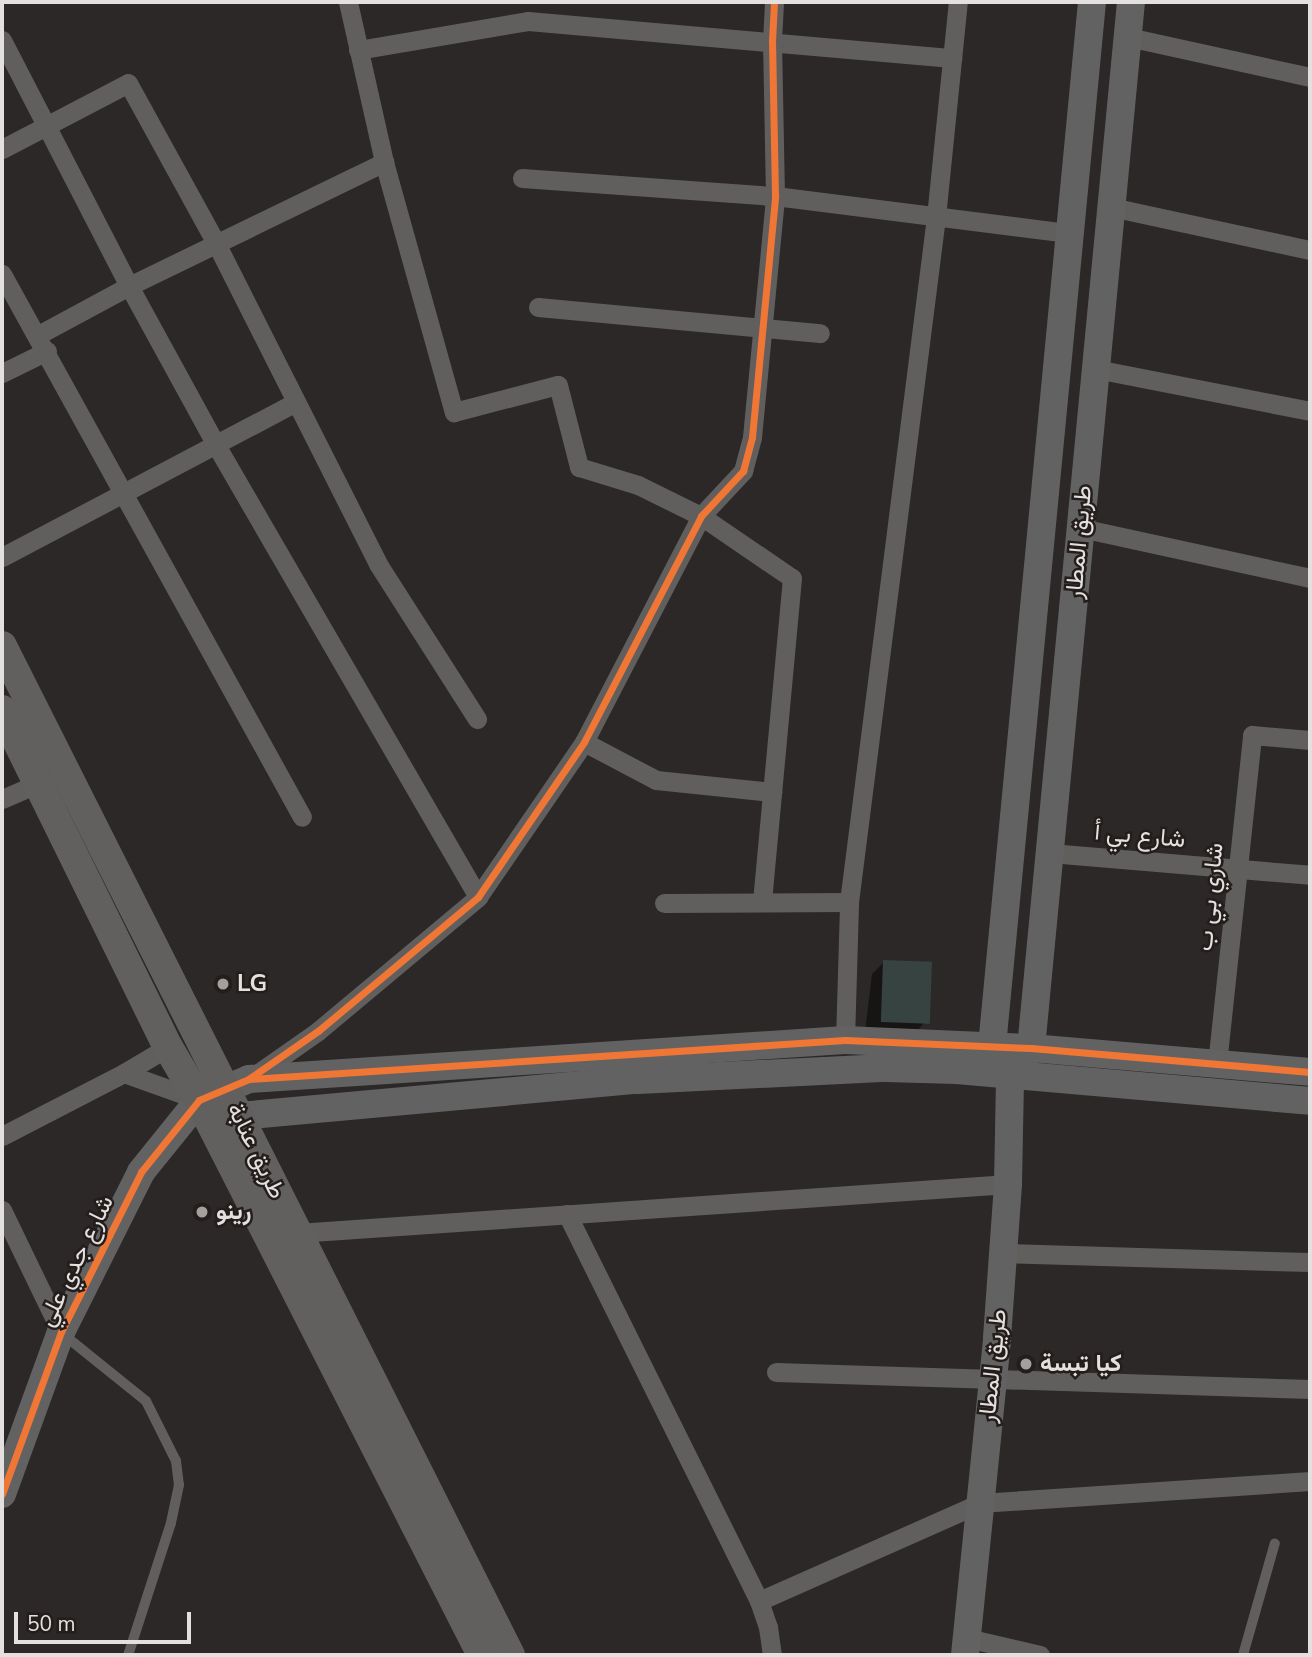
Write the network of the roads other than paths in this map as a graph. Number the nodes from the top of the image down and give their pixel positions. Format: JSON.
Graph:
{"nodes":[{"id":1,"x":348,"y":2,"type":"edge"},
{"id":2,"x":775,"y":2,"type":"edge"},
{"id":3,"x":958,"y":2,"type":"edge"},
{"id":4,"x":1091,"y":2,"type":"edge"},
{"id":5,"x":1131,"y":2,"type":"edge"},
{"id":6,"x":526,"y":11,"type":"edge"},
{"id":7,"x":1128,"y":37,"type":"junction"},
{"id":8,"x":2,"y":40,"type":"edge"},
{"id":9,"x":772,"y":41,"type":"junction"},
{"id":10,"x":358,"y":50,"type":"junction"},
{"id":11,"x":952,"y":58,"type":"junction"},
{"id":12,"x":1310,"y":77,"type":"edge"},
{"id":13,"x":46,"y":126,"type":"junction"},
{"id":14,"x":2,"y":149,"type":"edge"},
{"id":15,"x":384,"y":162,"type":"junction"},
{"id":16,"x":522,"y":178,"type":"dead end"},
{"id":17,"x":775,"y":196,"type":"junction"},
{"id":18,"x":1111,"y":206,"type":"junction"},
{"id":19,"x":936,"y":217,"type":"junction"},
{"id":20,"x":1069,"y":233,"type":"junction"},
{"id":21,"x":216,"y":243,"type":"junction"},
{"id":22,"x":1310,"y":250,"type":"edge"},
{"id":23,"x":2,"y":274,"type":"edge"},
{"id":24,"x":128,"y":286,"type":"junction"},
{"id":25,"x":538,"y":307,"type":"dead end"},
{"id":26,"x":762,"y":326,"type":"junction"},
{"id":27,"x":820,"y":333,"type":"dead end"},
{"id":28,"x":42,"y":343,"type":"junction"},
{"id":29,"x":1096,"y":369,"type":"junction"},
{"id":30,"x":2,"y":373,"type":"edge"},
{"id":31,"x":296,"y":402,"type":"junction"},
{"id":32,"x":1310,"y":411,"type":"edge"},
{"id":33,"x":216,"y":445,"type":"junction"},
{"id":34,"x":123,"y":491,"type":"junction"},
{"id":35,"x":701,"y":516,"type":"junction"},
{"id":36,"x":1081,"y":527,"type":"junction"},
{"id":37,"x":2,"y":557,"type":"edge"},
{"id":38,"x":1310,"y":578,"type":"edge"},
{"id":39,"x":2,"y":646,"type":"edge"},
{"id":40,"x":2,"y":710,"type":"edge"},
{"id":41,"x":477,"y":719,"type":"dead end"},
{"id":42,"x":1310,"y":740,"type":"edge"},
{"id":43,"x":584,"y":741,"type":"junction"},
{"id":44,"x":39,"y":783,"type":"junction"},
{"id":45,"x":772,"y":792,"type":"junction"},
{"id":46,"x":2,"y":799,"type":"edge"},
{"id":47,"x":302,"y":817,"type":"dead end"},
{"id":48,"x":1050,"y":853,"type":"junction"},
{"id":49,"x":1238,"y":869,"type":"junction"},
{"id":50,"x":1310,"y":875,"type":"edge"},
{"id":51,"x":478,"y":897,"type":"junction"},
{"id":52,"x":762,"y":901,"type":"junction"},
{"id":53,"x":849,"y":902,"type":"junction"},
{"id":54,"x":664,"y":903,"type":"dead end"},
{"id":55,"x":845,"y":1040,"type":"junction"},
{"id":56,"x":992,"y":1046,"type":"junction"},
{"id":57,"x":168,"y":1047,"type":"junction"},
{"id":58,"x":1031,"y":1048,"type":"junction"},
{"id":59,"x":1217,"y":1064,"type":"junction"},
{"id":60,"x":1310,"y":1072,"type":"edge"},
{"id":61,"x":124,"y":1073,"type":"junction"},
{"id":62,"x":1010,"y":1076,"type":"junction"},
{"id":63,"x":225,"y":1089,"type":"junction"},
{"id":64,"x":1310,"y":1101,"type":"edge"},
{"id":65,"x":239,"y":1116,"type":"junction"},
{"id":66,"x":2,"y":1136,"type":"edge"},
{"id":67,"x":1008,"y":1184,"type":"junction"},
{"id":68,"x":2,"y":1210,"type":"edge"},
{"id":69,"x":567,"y":1214,"type":"junction"},
{"id":70,"x":297,"y":1233,"type":"junction"},
{"id":71,"x":1003,"y":1253,"type":"junction"},
{"id":72,"x":1310,"y":1262,"type":"edge"},
{"id":73,"x":61,"y":1332,"type":"junction"},
{"id":74,"x":776,"y":1372,"type":"dead end"},
{"id":75,"x":992,"y":1378,"type":"junction"},
{"id":76,"x":1310,"y":1389,"type":"edge"},
{"id":77,"x":1310,"y":1481,"type":"edge"},
{"id":78,"x":2,"y":1494,"type":"edge"},
{"id":79,"x":979,"y":1503,"type":"junction"},
{"id":80,"x":1275,"y":1543,"type":"dead end"},
{"id":81,"x":759,"y":1601,"type":"junction"},
{"id":82,"x":966,"y":1647,"type":"edge"},
{"id":83,"x":128,"y":1655,"type":"edge"},
{"id":84,"x":482,"y":1655,"type":"edge"},
{"id":85,"x":510,"y":1655,"type":"edge"},
{"id":86,"x":772,"y":1655,"type":"edge"},
{"id":87,"x":1040,"y":1655,"type":"edge"},
{"id":88,"x":1242,"y":1655,"type":"edge"}],
"edges":[{"from":1,"to":10,"type":"street"},
{"from":2,"to":9,"type":"street"},
{"from":3,"to":11,"type":"street"},
{"from":4,"to":20,"type":"main road","name":"طريق المطار"},
{"from":5,"to":7,"type":"main road","name":"طريق المطار"},
{"from":6,"to":9,"type":"street"},
{"from":6,"to":10,"type":"street"},
{"from":7,"to":12,"type":"street"},
{"from":7,"to":18,"type":"main road","name":"طريق المطار"},
{"from":8,"to":13,"type":"street"},
{"from":9,"to":11,"type":"street"},
{"from":9,"to":17,"type":"street"},
{"from":10,"to":15,"type":"street"},
{"from":11,"to":19,"type":"street"},
{"from":13,"to":14,"type":"street"},
{"from":13,"to":21,"type":"street"},
{"from":13,"to":24,"type":"street"},
{"from":15,"to":21,"type":"street"},
{"from":15,"to":35,"type":"street"},
{"from":16,"to":17,"type":"street"},
{"from":17,"to":19,"type":"street"},
{"from":17,"to":26,"type":"street"},
{"from":18,"to":22,"type":"street"},
{"from":18,"to":29,"type":"main road","name":"طريق المطار"},
{"from":19,"to":20,"type":"street"},
{"from":19,"to":53,"type":"street"},
{"from":20,"to":56,"type":"main road","name":"طريق المطار"},
{"from":21,"to":24,"type":"street"},
{"from":21,"to":31,"type":"street"},
{"from":23,"to":28,"type":"street"},
{"from":24,"to":28,"type":"street"},
{"from":24,"to":33,"type":"street"},
{"from":25,"to":26,"type":"street"},
{"from":26,"to":27,"type":"street"},
{"from":26,"to":35,"type":"street"},
{"from":28,"to":30,"type":"street"},
{"from":28,"to":34,"type":"street"},
{"from":29,"to":32,"type":"street"},
{"from":29,"to":36,"type":"main road","name":"طريق المطار"},
{"from":31,"to":33,"type":"street"},
{"from":31,"to":41,"type":"street"},
{"from":33,"to":34,"type":"street"},
{"from":33,"to":51,"type":"street"},
{"from":34,"to":37,"type":"street"},
{"from":34,"to":47,"type":"street"},
{"from":35,"to":43,"type":"street"},
{"from":35,"to":45,"type":"street"},
{"from":36,"to":38,"type":"street"},
{"from":36,"to":48,"type":"main road","name":"طريق المطار"},
{"from":39,"to":63,"type":"main road","name":"طريق عنابة"},
{"from":40,"to":44,"type":"main road","name":"طريق عنابة"},
{"from":42,"to":49,"type":"street","name":"شاري بي ب"},
{"from":43,"to":45,"type":"street"},
{"from":43,"to":51,"type":"street"},
{"from":44,"to":46,"type":"street"},
{"from":44,"to":57,"type":"main road","name":"طريق عنابة"},
{"from":45,"to":52,"type":"street"},
{"from":48,"to":49,"type":"street","name":"شارع بي أ"},
{"from":48,"to":58,"type":"main road","name":"طريق المطار"},
{"from":49,"to":50,"type":"street","name":"شارع بي أ"},
{"from":49,"to":59,"type":"street","name":"شاري بي ب"},
{"from":51,"to":63,"type":"street"},
{"from":52,"to":53,"type":"street"},
{"from":52,"to":54,"type":"street"},
{"from":53,"to":55,"type":"street"},
{"from":55,"to":56,"type":"main road"},
{"from":55,"to":63,"type":"main road"},
{"from":56,"to":58,"type":"main road"},
{"from":56,"to":62,"type":"main road"},
{"from":57,"to":61,"type":"street"},
{"from":57,"to":63,"type":"main road","name":"طريق عنابة"},
{"from":58,"to":59,"type":"main road"},
{"from":58,"to":62,"type":"main road"},
{"from":59,"to":60,"type":"main road"},
{"from":61,"to":63,"type":"street"},
{"from":61,"to":66,"type":"street"},
{"from":62,"to":64,"type":"main road"},
{"from":62,"to":65,"type":"main road"},
{"from":62,"to":67,"type":"main road","name":"طريق المطار"},
{"from":63,"to":65,"type":"main road","name":"طريق عنابة"},
{"from":63,"to":73,"type":"main road","name":"شارع جدي علي"},
{"from":63,"to":84,"type":"main road","name":"طريق عنابة"},
{"from":65,"to":70,"type":"main road","name":"طريق عنابة"},
{"from":67,"to":69,"type":"street"},
{"from":67,"to":71,"type":"main road","name":"طريق المطار"},
{"from":68,"to":73,"type":"street"},
{"from":69,"to":70,"type":"street"},
{"from":69,"to":81,"type":"street"},
{"from":70,"to":85,"type":"main road","name":"طريق عنابة"},
{"from":71,"to":72,"type":"street"},
{"from":71,"to":75,"type":"main road","name":"طريق المطار"},
{"from":73,"to":78,"type":"main road","name":"شارع جدي علي"},
{"from":73,"to":83,"type":"lane"},
{"from":74,"to":75,"type":"street"},
{"from":75,"to":76,"type":"street"},
{"from":75,"to":79,"type":"main road","name":"طريق المطار"},
{"from":77,"to":79,"type":"street"},
{"from":79,"to":81,"type":"street"},
{"from":79,"to":82,"type":"main road","name":"طريق المطار"},
{"from":80,"to":88,"type":"lane"},
{"from":81,"to":86,"type":"street"},
{"from":82,"to":87,"type":"street"}]}
